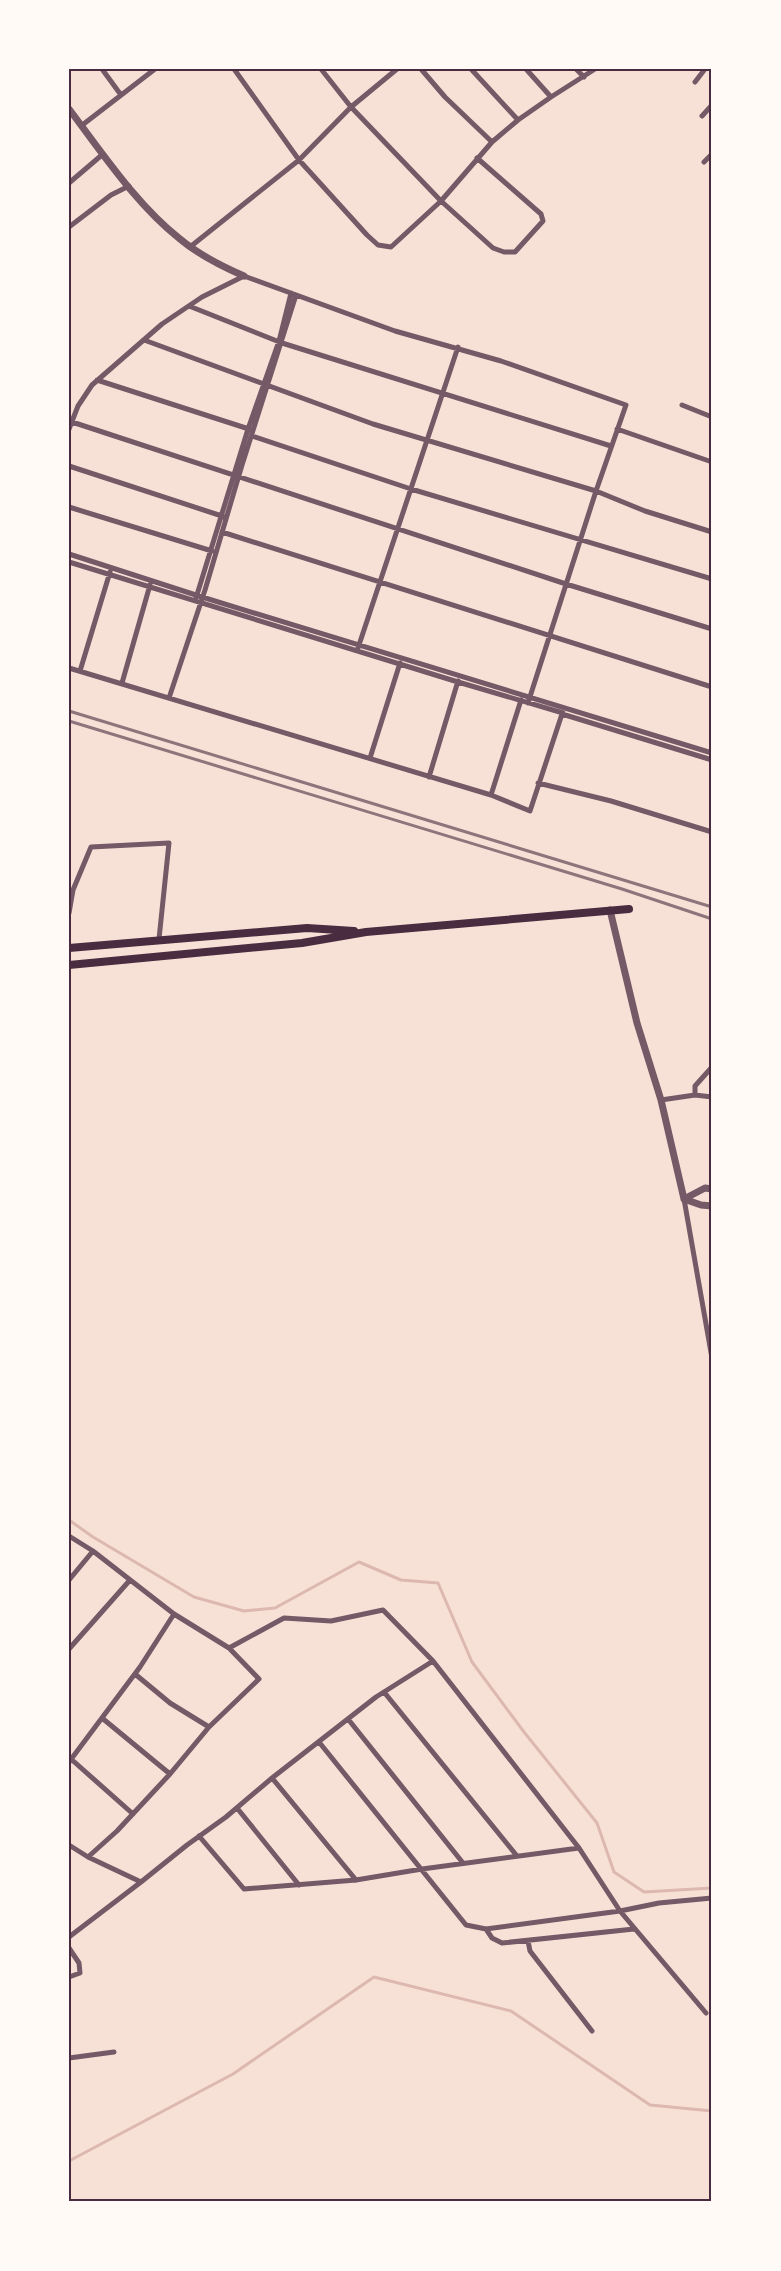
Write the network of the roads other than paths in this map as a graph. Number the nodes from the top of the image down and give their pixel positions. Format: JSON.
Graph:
{"nodes":[{"id":1,"x":102,"y":69,"type":"edge"},
{"id":2,"x":155,"y":69,"type":"edge"},
{"id":3,"x":234,"y":69,"type":"edge"},
{"id":4,"x":321,"y":69,"type":"edge"},
{"id":5,"x":397,"y":69,"type":"edge"},
{"id":6,"x":421,"y":69,"type":"edge"},
{"id":7,"x":471,"y":69,"type":"edge"},
{"id":8,"x":526,"y":69,"type":"edge"},
{"id":9,"x":576,"y":69,"type":"edge"},
{"id":10,"x":596,"y":69,"type":"edge"},
{"id":11,"x":705,"y":69,"type":"edge"},
{"id":12,"x":584,"y":77,"type":"junction"},
{"id":13,"x":695,"y":82,"type":"dead end"},
{"id":14,"x":121,"y":95,"type":"junction"},
{"id":15,"x":551,"y":97,"type":"junction"},
{"id":16,"x":712,"y":105,"type":"edge"},
{"id":17,"x":351,"y":107,"type":"junction"},
{"id":18,"x":69,"y":109,"type":"edge"},
{"id":19,"x":702,"y":116,"type":"dead end"},
{"id":20,"x":518,"y":120,"type":"junction"},
{"id":21,"x":81,"y":126,"type":"junction"},
{"id":22,"x":492,"y":142,"type":"junction"},
{"id":23,"x":103,"y":154,"type":"junction"},
{"id":24,"x":712,"y":154,"type":"edge"},
{"id":25,"x":477,"y":158,"type":"junction"},
{"id":26,"x":299,"y":160,"type":"junction"},
{"id":27,"x":704,"y":162,"type":"dead end"},
{"id":28,"x":69,"y":183,"type":"edge"},
{"id":29,"x":129,"y":186,"type":"junction"},
{"id":30,"x":441,"y":201,"type":"junction"},
{"id":31,"x":69,"y":227,"type":"edge"},
{"id":32,"x":190,"y":247,"type":"junction"},
{"id":33,"x":244,"y":276,"type":"junction"},
{"id":34,"x":294,"y":294,"type":"junction"},
{"id":35,"x":189,"y":306,"type":"junction"},
{"id":36,"x":144,"y":340,"type":"junction"},
{"id":37,"x":280,"y":342,"type":"junction"},
{"id":38,"x":458,"y":347,"type":"junction"},
{"id":39,"x":97,"y":380,"type":"junction"},
{"id":40,"x":265,"y":386,"type":"junction"},
{"id":41,"x":443,"y":393,"type":"junction"},
{"id":42,"x":682,"y":405,"type":"dead end"},
{"id":43,"x":712,"y":417,"type":"edge"},
{"id":44,"x":72,"y":422,"type":"junction"},
{"id":45,"x":69,"y":429,"type":"edge"},
{"id":46,"x":617,"y":429,"type":"junction"},
{"id":47,"x":251,"y":432,"type":"junction"},
{"id":48,"x":427,"y":440,"type":"junction"},
{"id":49,"x":611,"y":446,"type":"junction"},
{"id":50,"x":712,"y":462,"type":"edge"},
{"id":51,"x":69,"y":466,"type":"edge"},
{"id":52,"x":236,"y":477,"type":"junction"},
{"id":53,"x":411,"y":489,"type":"junction"},
{"id":54,"x":596,"y":492,"type":"junction"},
{"id":55,"x":69,"y":507,"type":"edge"},
{"id":56,"x":224,"y":516,"type":"junction"},
{"id":57,"x":397,"y":530,"type":"junction"},
{"id":58,"x":712,"y":531,"type":"edge"},
{"id":59,"x":222,"y":532,"type":"junction"},
{"id":60,"x":580,"y":539,"type":"junction"},
{"id":61,"x":213,"y":552,"type":"junction"},
{"id":62,"x":69,"y":554,"type":"edge"},
{"id":63,"x":69,"y":562,"type":"edge"},
{"id":64,"x":110,"y":571,"type":"junction"},
{"id":65,"x":712,"y":579,"type":"edge"},
{"id":66,"x":380,"y":582,"type":"junction"},
{"id":67,"x":151,"y":584,"type":"junction"},
{"id":68,"x":566,"y":584,"type":"junction"},
{"id":69,"x":199,"y":599,"type":"junction"},
{"id":70,"x":712,"y":629,"type":"edge"},
{"id":71,"x":549,"y":637,"type":"junction"},
{"id":72,"x":358,"y":648,"type":"junction"},
{"id":73,"x":401,"y":661,"type":"junction"},
{"id":74,"x":69,"y":668,"type":"edge"},
{"id":75,"x":80,"y":671,"type":"junction"},
{"id":76,"x":460,"y":675,"type":"junction"},
{"id":77,"x":458,"y":682,"type":"junction"},
{"id":78,"x":122,"y":683,"type":"junction"},
{"id":79,"x":712,"y":687,"type":"edge"},
{"id":80,"x":169,"y":698,"type":"junction"},
{"id":81,"x":521,"y":700,"type":"junction"},
{"id":82,"x":528,"y":700,"type":"junction"},
{"id":83,"x":563,"y":711,"type":"junction"},
{"id":84,"x":712,"y":753,"type":"edge"},
{"id":85,"x":370,"y":758,"type":"junction"},
{"id":86,"x":712,"y":760,"type":"edge"},
{"id":87,"x":429,"y":777,"type":"junction"},
{"id":88,"x":538,"y":783,"type":"junction"},
{"id":89,"x":491,"y":795,"type":"junction"},
{"id":90,"x":712,"y":832,"type":"edge"},
{"id":91,"x":629,"y":909,"type":"dead end"},
{"id":92,"x":610,"y":910,"type":"junction"},
{"id":93,"x":69,"y":913,"type":"edge"},
{"id":94,"x":366,"y":932,"type":"junction"},
{"id":95,"x":159,"y":939,"type":"junction"},
{"id":96,"x":73,"y":948,"type":"edge"},
{"id":97,"x":74,"y":964,"type":"edge"},
{"id":98,"x":712,"y":1067,"type":"edge"},
{"id":99,"x":696,"y":1095,"type":"junction"},
{"id":100,"x":712,"y":1096,"type":"edge"},
{"id":101,"x":661,"y":1100,"type":"junction"},
{"id":102,"x":712,"y":1189,"type":"edge"},
{"id":103,"x":684,"y":1199,"type":"junction"},
{"id":104,"x":712,"y":1206,"type":"edge"},
{"id":105,"x":712,"y":1358,"type":"edge"},
{"id":106,"x":69,"y":1536,"type":"edge"},
{"id":107,"x":93,"y":1551,"type":"junction"},
{"id":108,"x":69,"y":1580,"type":"edge"},
{"id":109,"x":130,"y":1580,"type":"junction"},
{"id":110,"x":174,"y":1614,"type":"junction"},
{"id":111,"x":229,"y":1648,"type":"junction"},
{"id":112,"x":69,"y":1649,"type":"edge"},
{"id":113,"x":433,"y":1661,"type":"junction"},
{"id":114,"x":135,"y":1674,"type":"junction"},
{"id":115,"x":384,"y":1692,"type":"junction"},
{"id":116,"x":102,"y":1718,"type":"junction"},
{"id":117,"x":348,"y":1719,"type":"junction"},
{"id":118,"x":209,"y":1727,"type":"junction"},
{"id":119,"x":319,"y":1742,"type":"junction"},
{"id":120,"x":70,"y":1760,"type":"edge"},
{"id":121,"x":170,"y":1774,"type":"junction"},
{"id":122,"x":272,"y":1778,"type":"junction"},
{"id":123,"x":237,"y":1808,"type":"junction"},
{"id":124,"x":133,"y":1814,"type":"junction"},
{"id":125,"x":199,"y":1836,"type":"junction"},
{"id":126,"x":69,"y":1845,"type":"edge"},
{"id":127,"x":579,"y":1848,"type":"junction"},
{"id":128,"x":517,"y":1856,"type":"junction"},
{"id":129,"x":88,"y":1857,"type":"junction"},
{"id":130,"x":464,"y":1863,"type":"junction"},
{"id":131,"x":422,"y":1869,"type":"junction"},
{"id":132,"x":356,"y":1880,"type":"junction"},
{"id":133,"x":141,"y":1882,"type":"junction"},
{"id":134,"x":299,"y":1885,"type":"junction"},
{"id":135,"x":712,"y":1898,"type":"edge"},
{"id":136,"x":620,"y":1911,"type":"junction"},
{"id":137,"x":486,"y":1929,"type":"junction"},
{"id":138,"x":634,"y":1929,"type":"junction"},
{"id":139,"x":69,"y":1937,"type":"edge"},
{"id":140,"x":528,"y":1941,"type":"junction"},
{"id":141,"x":69,"y":1948,"type":"edge"},
{"id":142,"x":69,"y":1977,"type":"edge"},
{"id":143,"x":706,"y":2013,"type":"dead end"},
{"id":144,"x":592,"y":2031,"type":"dead end"},
{"id":145,"x":114,"y":2052,"type":"dead end"},
{"id":146,"x":69,"y":2058,"type":"edge"}],
"edges":[{"from":1,"to":14,"type":"street"},
{"from":2,"to":14,"type":"street"},
{"from":3,"to":26,"type":"street"},
{"from":4,"to":17,"type":"street"},
{"from":5,"to":17,"type":"street"},
{"from":6,"to":22,"type":"street"},
{"from":7,"to":20,"type":"street"},
{"from":8,"to":15,"type":"street"},
{"from":9,"to":12,"type":"street"},
{"from":10,"to":12,"type":"street"},
{"from":11,"to":13,"type":"street"},
{"from":12,"to":15,"type":"street"},
{"from":14,"to":21,"type":"street"},
{"from":15,"to":20,"type":"street"},
{"from":16,"to":19,"type":"street"},
{"from":17,"to":26,"type":"street"},
{"from":17,"to":30,"type":"street"},
{"from":18,"to":21,"type":"street"},
{"from":20,"to":22,"type":"street"},
{"from":21,"to":23,"type":"street"},
{"from":22,"to":25,"type":"street"},
{"from":23,"to":28,"type":"street"},
{"from":23,"to":29,"type":"street"},
{"from":24,"to":27,"type":"street"},
{"from":25,"to":30,"type":"street"},
{"from":25,"to":30,"type":"street"},
{"from":26,"to":30,"type":"street"},
{"from":26,"to":32,"type":"street"},
{"from":29,"to":31,"type":"street"},
{"from":29,"to":32,"type":"street"},
{"from":32,"to":33,"type":"street"},
{"from":33,"to":34,"type":"street"},
{"from":33,"to":35,"type":"street"},
{"from":34,"to":37,"type":"street"},
{"from":34,"to":38,"type":"street"},
{"from":35,"to":36,"type":"street"},
{"from":35,"to":37,"type":"street"},
{"from":36,"to":39,"type":"street"},
{"from":36,"to":40,"type":"street"},
{"from":37,"to":40,"type":"street"},
{"from":37,"to":41,"type":"street"},
{"from":38,"to":41,"type":"street"},
{"from":38,"to":46,"type":"street"},
{"from":39,"to":44,"type":"street"},
{"from":39,"to":47,"type":"street"},
{"from":40,"to":47,"type":"street"},
{"from":40,"to":48,"type":"street"},
{"from":41,"to":48,"type":"street"},
{"from":41,"to":49,"type":"street"},
{"from":42,"to":43,"type":"street"},
{"from":44,"to":45,"type":"street"},
{"from":44,"to":52,"type":"street"},
{"from":46,"to":49,"type":"street"},
{"from":46,"to":50,"type":"street"},
{"from":47,"to":52,"type":"street"},
{"from":47,"to":53,"type":"street"},
{"from":48,"to":53,"type":"street"},
{"from":48,"to":54,"type":"street"},
{"from":49,"to":54,"type":"street"},
{"from":51,"to":56,"type":"street"},
{"from":52,"to":56,"type":"street"},
{"from":52,"to":57,"type":"street"},
{"from":53,"to":57,"type":"street"},
{"from":53,"to":60,"type":"street"},
{"from":54,"to":58,"type":"street"},
{"from":54,"to":60,"type":"street"},
{"from":55,"to":61,"type":"street"},
{"from":56,"to":59,"type":"street"},
{"from":56,"to":61,"type":"street"},
{"from":57,"to":66,"type":"street"},
{"from":57,"to":68,"type":"street"},
{"from":59,"to":61,"type":"street"},
{"from":59,"to":66,"type":"street"},
{"from":60,"to":65,"type":"street"},
{"from":60,"to":68,"type":"street"},
{"from":61,"to":69,"type":"street"},
{"from":62,"to":64,"type":"street"},
{"from":63,"to":64,"type":"street"},
{"from":64,"to":67,"type":"street"},
{"from":64,"to":75,"type":"street"},
{"from":66,"to":71,"type":"street"},
{"from":66,"to":72,"type":"street"},
{"from":67,"to":69,"type":"street"},
{"from":67,"to":78,"type":"street"},
{"from":68,"to":70,"type":"street"},
{"from":68,"to":71,"type":"street"},
{"from":69,"to":72,"type":"street"},
{"from":69,"to":80,"type":"street"},
{"from":71,"to":79,"type":"street"},
{"from":71,"to":82,"type":"street"},
{"from":72,"to":73,"type":"street"},
{"from":73,"to":76,"type":"street"},
{"from":73,"to":77,"type":"street"},
{"from":73,"to":85,"type":"street"},
{"from":74,"to":75,"type":"street"},
{"from":75,"to":78,"type":"street"},
{"from":76,"to":77,"type":"street"},
{"from":76,"to":82,"type":"street"},
{"from":77,"to":81,"type":"street"},
{"from":77,"to":87,"type":"street"},
{"from":78,"to":80,"type":"street"},
{"from":80,"to":85,"type":"street"},
{"from":81,"to":82,"type":"street"},
{"from":81,"to":89,"type":"street"},
{"from":82,"to":83,"type":"street"},
{"from":83,"to":84,"type":"street"},
{"from":83,"to":86,"type":"street"},
{"from":83,"to":88,"type":"street"},
{"from":85,"to":87,"type":"street"},
{"from":87,"to":89,"type":"street"},
{"from":88,"to":89,"type":"street"},
{"from":88,"to":90,"type":"street"},
{"from":91,"to":92,"type":"main road"},
{"from":92,"to":94,"type":"main road"},
{"from":92,"to":101,"type":"street"},
{"from":93,"to":95,"type":"street"},
{"from":94,"to":95,"type":"main road"},
{"from":94,"to":97,"type":"main road"},
{"from":95,"to":96,"type":"main road"},
{"from":96,"to":97,"type":"main road"},
{"from":98,"to":99,"type":"street"},
{"from":99,"to":100,"type":"street"},
{"from":99,"to":101,"type":"street"},
{"from":101,"to":103,"type":"street"},
{"from":102,"to":103,"type":"street"},
{"from":103,"to":104,"type":"street"},
{"from":103,"to":105,"type":"street"},
{"from":106,"to":107,"type":"street"},
{"from":107,"to":108,"type":"street"},
{"from":107,"to":109,"type":"street"},
{"from":109,"to":110,"type":"street"},
{"from":109,"to":112,"type":"street"},
{"from":110,"to":111,"type":"street"},
{"from":110,"to":114,"type":"street"},
{"from":111,"to":113,"type":"street"},
{"from":111,"to":118,"type":"street"},
{"from":113,"to":115,"type":"street"},
{"from":113,"to":127,"type":"street"},
{"from":114,"to":116,"type":"street"},
{"from":114,"to":118,"type":"street"},
{"from":115,"to":117,"type":"street"},
{"from":115,"to":128,"type":"street"},
{"from":116,"to":120,"type":"street"},
{"from":116,"to":121,"type":"street"},
{"from":117,"to":119,"type":"street"},
{"from":117,"to":130,"type":"street"},
{"from":118,"to":121,"type":"street"},
{"from":119,"to":122,"type":"street"},
{"from":119,"to":131,"type":"street"},
{"from":120,"to":124,"type":"street"},
{"from":121,"to":124,"type":"street"},
{"from":122,"to":123,"type":"street"},
{"from":122,"to":132,"type":"street"},
{"from":123,"to":125,"type":"street"},
{"from":123,"to":134,"type":"street"},
{"from":124,"to":129,"type":"street"},
{"from":125,"to":133,"type":"street"},
{"from":125,"to":134,"type":"street"},
{"from":126,"to":129,"type":"street"},
{"from":127,"to":128,"type":"street"},
{"from":127,"to":136,"type":"street"},
{"from":128,"to":130,"type":"street"},
{"from":129,"to":133,"type":"street"},
{"from":130,"to":131,"type":"street"},
{"from":131,"to":132,"type":"street"},
{"from":131,"to":137,"type":"street"},
{"from":132,"to":134,"type":"street"},
{"from":133,"to":139,"type":"street"},
{"from":135,"to":136,"type":"street"},
{"from":136,"to":137,"type":"street"},
{"from":136,"to":138,"type":"street"},
{"from":137,"to":140,"type":"street"},
{"from":138,"to":140,"type":"street"},
{"from":138,"to":143,"type":"street"},
{"from":140,"to":144,"type":"street"},
{"from":141,"to":142,"type":"street"},
{"from":145,"to":146,"type":"street"}]}
